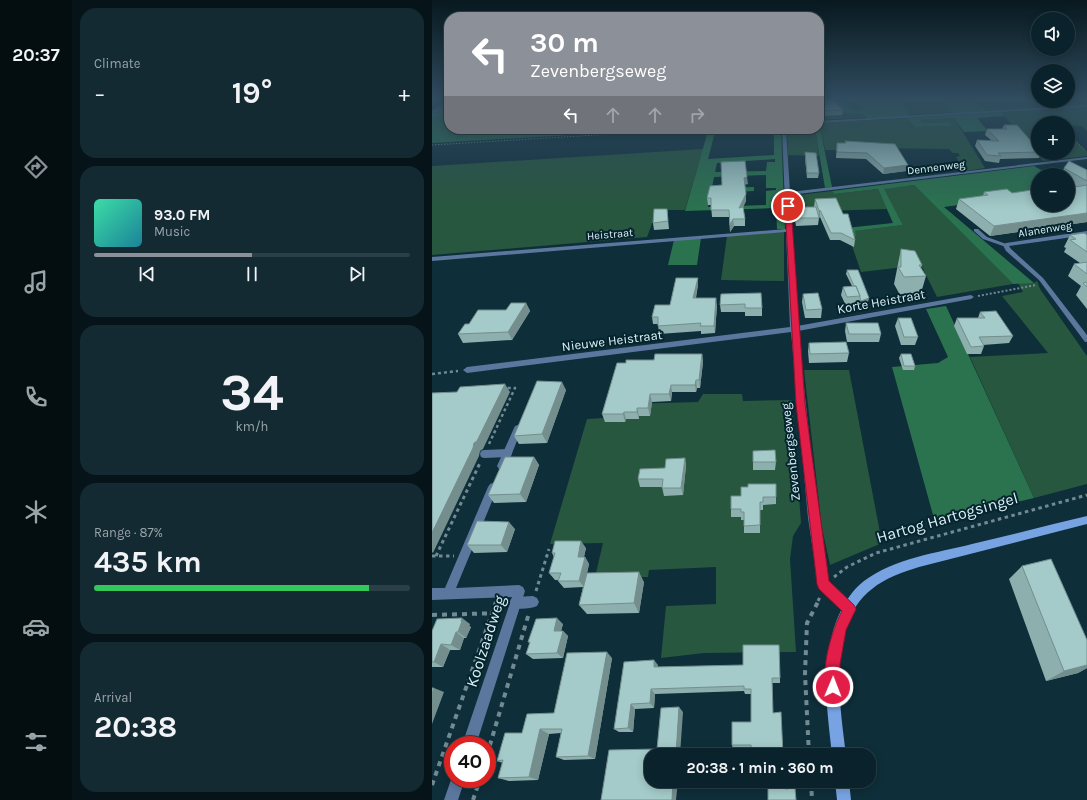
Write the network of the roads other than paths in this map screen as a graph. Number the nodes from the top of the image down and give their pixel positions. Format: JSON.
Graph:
{"nodes":[{"id":1,"x":784,"y":135,"type":"edge"},
{"id":2,"x":1087,"y":158,"type":"edge"},
{"id":3,"x":787,"y":194,"type":"junction"},
{"id":4,"x":789,"y":230,"type":"junction"},
{"id":5,"x":976,"y":230,"type":"dead end"},
{"id":6,"x":1087,"y":233,"type":"edge"},
{"id":7,"x":1006,"y":245,"type":"junction"},
{"id":8,"x":432,"y":258,"type":"edge"},
{"id":9,"x":971,"y":297,"type":"road end"},
{"id":10,"x":794,"y":329,"type":"junction"},
{"id":11,"x":1087,"y":340,"type":"edge"},
{"id":12,"x":467,"y":370,"type":"road end"},
{"id":13,"x":522,"y":418,"type":"edge"},
{"id":14,"x":508,"y":453,"type":"junction"},
{"id":15,"x":484,"y":454,"type":"dead end"},
{"id":16,"x":1087,"y":520,"type":"edge"},
{"id":17,"x":448,"y":593,"type":"junction"},
{"id":18,"x":432,"y":594,"type":"edge"},
{"id":19,"x":533,"y":602,"type":"road end"},
{"id":20,"x":513,"y":608,"type":"junction"},
{"id":21,"x":850,"y":609,"type":"junction"},
{"id":22,"x":472,"y":736,"type":"edge"},
{"id":23,"x":838,"y":748,"type":"edge"},
{"id":24,"x":455,"y":788,"type":"edge"},
{"id":25,"x":843,"y":788,"type":"edge"},
{"id":26,"x":451,"y":800,"type":"edge"},
{"id":27,"x":844,"y":800,"type":"edge"}],
"edges":[{"from":1,"to":3,"type":"street","name":"Zevenbergseweg"},
{"from":2,"to":3,"type":"street","name":"Dennenweg"},
{"from":3,"to":4,"type":"street","name":"Zevenbergseweg"},
{"from":4,"to":8,"type":"street","name":"Heistraat"},
{"from":4,"to":10,"type":"street","name":"Zevenbergseweg"},
{"from":5,"to":7,"type":"street"},
{"from":6,"to":7,"type":"street","name":"Alanenweg"},
{"from":7,"to":11,"type":"street"},
{"from":9,"to":10,"type":"street","name":"Korte Heistraat"},
{"from":10,"to":12,"type":"street","name":"Nieuwe Heistraat"},
{"from":10,"to":21,"type":"street","name":"Zevenbergseweg"},
{"from":13,"to":14,"type":"street"},
{"from":14,"to":15,"type":"street"},
{"from":14,"to":17,"type":"street"},
{"from":16,"to":21,"type":"street"},
{"from":17,"to":18,"type":"street","name":"Koolzaadweg"},
{"from":17,"to":20,"type":"street","name":"Koolzaadweg"},
{"from":19,"to":20,"type":"street"},
{"from":20,"to":22,"type":"street","name":"Koolzaadweg"},
{"from":21,"to":23,"type":"street"},
{"from":24,"to":26,"type":"street"},
{"from":25,"to":27,"type":"street"}]}
